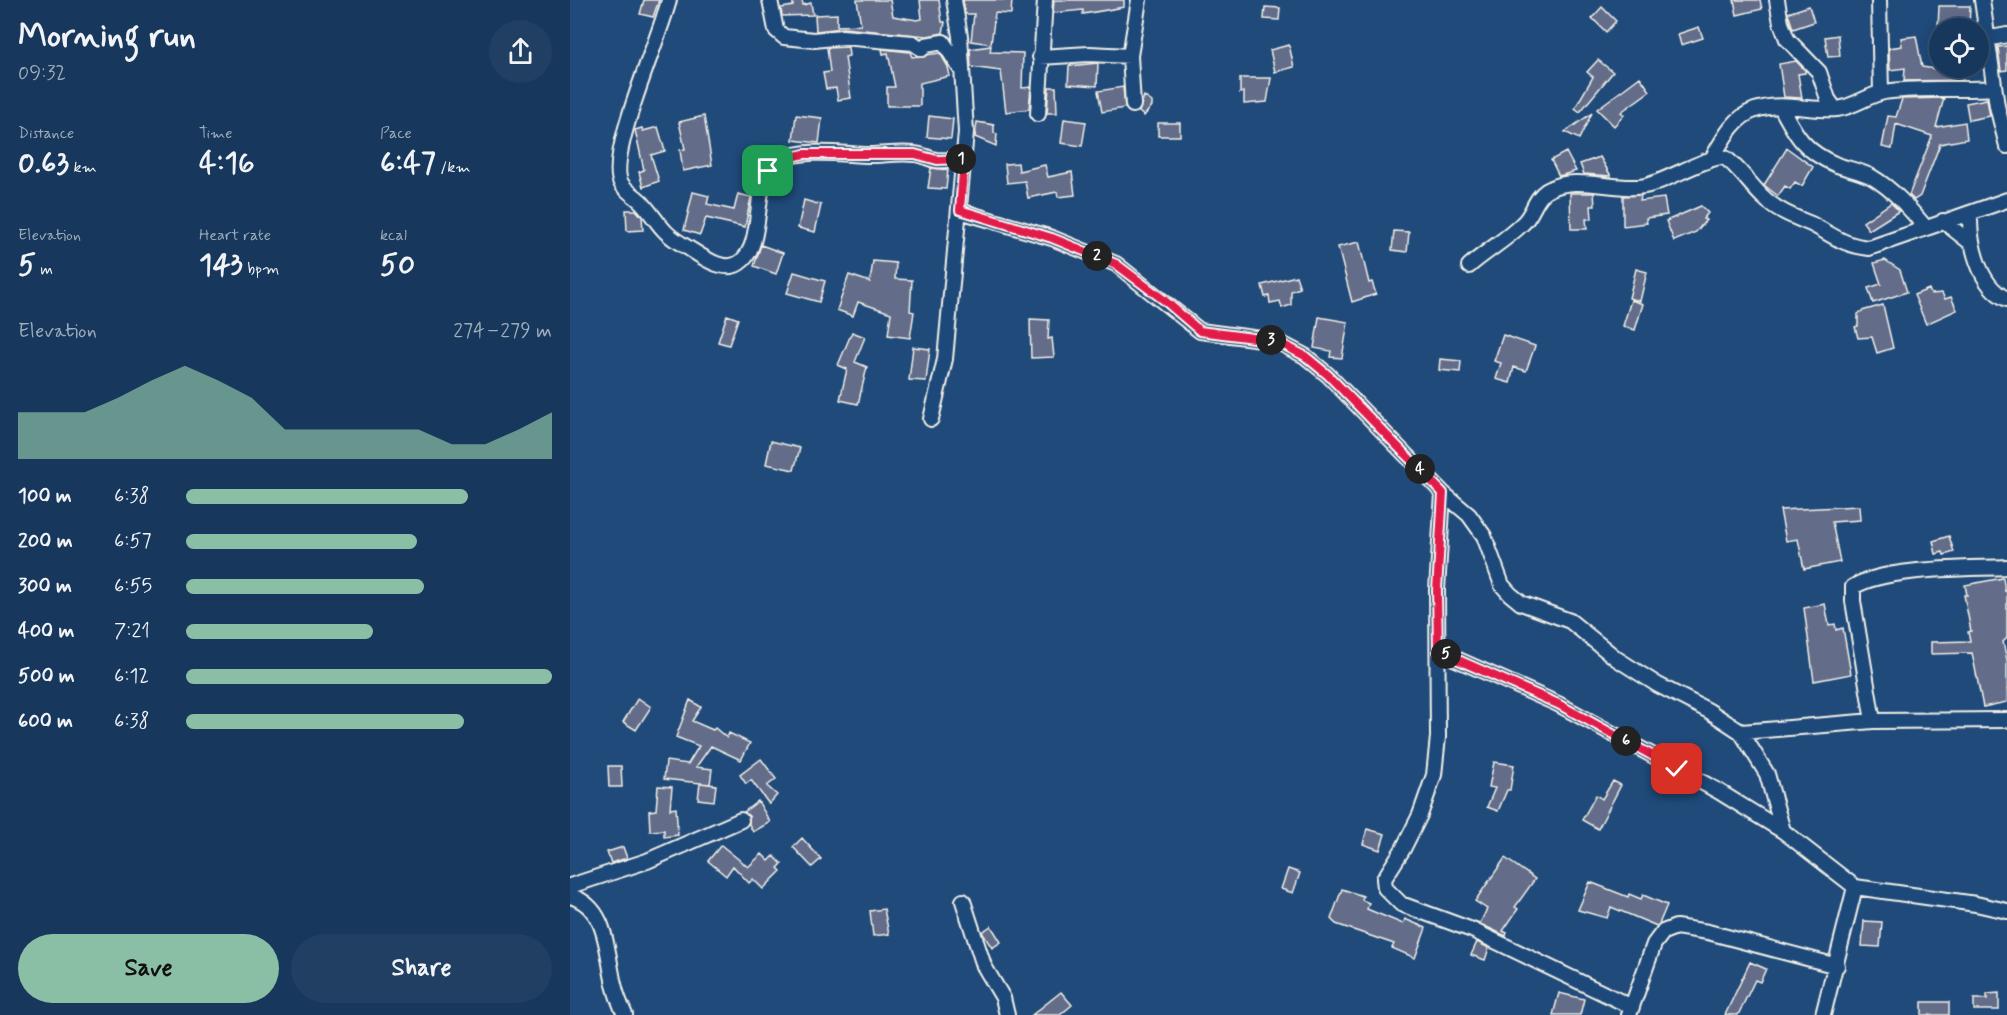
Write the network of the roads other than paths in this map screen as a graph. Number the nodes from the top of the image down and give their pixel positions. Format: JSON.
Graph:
{"nodes":[{"id":1,"x":669,"y":0,"type":"edge"},
{"id":2,"x":770,"y":0,"type":"edge"},
{"id":3,"x":954,"y":0,"type":"edge"},
{"id":4,"x":1046,"y":0,"type":"edge"},
{"id":5,"x":1139,"y":0,"type":"edge"},
{"id":6,"x":1777,"y":0,"type":"edge"},
{"id":7,"x":1879,"y":0,"type":"edge"},
{"id":8,"x":1982,"y":0,"type":"edge"},
{"id":9,"x":1984,"y":18,"type":"edge"},
{"id":10,"x":2007,"y":35,"type":"edge"},
{"id":11,"x":1989,"y":38,"type":"edge"},
{"id":12,"x":1130,"y":56,"type":"junction"},
{"id":13,"x":1040,"y":57,"type":"junction"},
{"id":14,"x":1989,"y":57,"type":"edge"},
{"id":15,"x":963,"y":72,"type":"junction"},
{"id":16,"x":1994,"y":88,"type":"junction"},
{"id":17,"x":1881,"y":93,"type":"junction"},
{"id":18,"x":1133,"y":105,"type":"dead end"},
{"id":19,"x":1781,"y":107,"type":"junction"},
{"id":20,"x":1835,"y":109,"type":"junction"},
{"id":21,"x":1038,"y":114,"type":"dead end"},
{"id":22,"x":2007,"y":146,"type":"edge"},
{"id":23,"x":1713,"y":157,"type":"junction"},
{"id":24,"x":964,"y":159,"type":"junction"},
{"id":25,"x":2007,"y":200,"type":"edge"},
{"id":26,"x":960,"y":210,"type":"junction"},
{"id":27,"x":1970,"y":213,"type":"junction"},
{"id":28,"x":1943,"y":221,"type":"junction"},
{"id":29,"x":1926,"y":228,"type":"junction"},
{"id":30,"x":1971,"y":243,"type":"junction"},
{"id":31,"x":1469,"y":266,"type":"dead end"},
{"id":32,"x":2007,"y":300,"type":"edge"},
{"id":33,"x":931,"y":419,"type":"dead end"},
{"id":34,"x":1443,"y":493,"type":"junction"},
{"id":35,"x":2007,"y":567,"type":"edge"},
{"id":36,"x":1438,"y":651,"type":"junction"},
{"id":37,"x":2007,"y":720,"type":"edge"},
{"id":38,"x":1873,"y":721,"type":"junction"},
{"id":39,"x":1741,"y":732,"type":"junction"},
{"id":40,"x":741,"y":820,"type":"dead end"},
{"id":41,"x":1783,"y":831,"type":"junction"},
{"id":42,"x":570,"y":886,"type":"edge"},
{"id":43,"x":1856,"y":887,"type":"junction"},
{"id":44,"x":570,"y":896,"type":"edge"},
{"id":45,"x":963,"y":901,"type":"dead end"},
{"id":46,"x":2007,"y":911,"type":"edge"},
{"id":47,"x":1837,"y":966,"type":"junction"},
{"id":48,"x":1631,"y":1011,"type":"edge"},
{"id":49,"x":625,"y":1015,"type":"edge"},
{"id":50,"x":1007,"y":1015,"type":"edge"},
{"id":51,"x":1822,"y":1015,"type":"edge"}],
"edges":[{"from":1,"to":24,"type":"street"},
{"from":2,"to":15,"type":"street"},
{"from":3,"to":15,"type":"street"},
{"from":4,"to":13,"type":"street"},
{"from":5,"to":12,"type":"street"},
{"from":6,"to":20,"type":"street"},
{"from":7,"to":17,"type":"street"},
{"from":8,"to":9,"type":"street"},
{"from":10,"to":11,"type":"street"},
{"from":12,"to":13,"type":"street"},
{"from":12,"to":18,"type":"street"},
{"from":13,"to":21,"type":"street"},
{"from":14,"to":16,"type":"street"},
{"from":15,"to":24,"type":"street"},
{"from":16,"to":17,"type":"street"},
{"from":16,"to":22,"type":"street"},
{"from":17,"to":20,"type":"street"},
{"from":19,"to":20,"type":"street"},
{"from":19,"to":23,"type":"street"},
{"from":19,"to":29,"type":"street"},
{"from":23,"to":29,"type":"street"},
{"from":23,"to":31,"type":"street"},
{"from":24,"to":26,"type":"street"},
{"from":25,"to":27,"type":"street"},
{"from":26,"to":33,"type":"street"},
{"from":26,"to":34,"type":"street"},
{"from":27,"to":28,"type":"street"},
{"from":27,"to":30,"type":"street"},
{"from":28,"to":29,"type":"street"},
{"from":28,"to":30,"type":"street"},
{"from":30,"to":32,"type":"street"},
{"from":34,"to":36,"type":"street"},
{"from":34,"to":39,"type":"street"},
{"from":35,"to":38,"type":"street"},
{"from":36,"to":41,"type":"street"},
{"from":36,"to":48,"type":"street"},
{"from":37,"to":38,"type":"street"},
{"from":38,"to":39,"type":"street"},
{"from":39,"to":41,"type":"street"},
{"from":40,"to":42,"type":"street"},
{"from":41,"to":43,"type":"street"},
{"from":43,"to":46,"type":"street"},
{"from":43,"to":47,"type":"street"},
{"from":44,"to":49,"type":"street"},
{"from":45,"to":50,"type":"street"},
{"from":47,"to":48,"type":"street"},
{"from":47,"to":51,"type":"street"}]}
